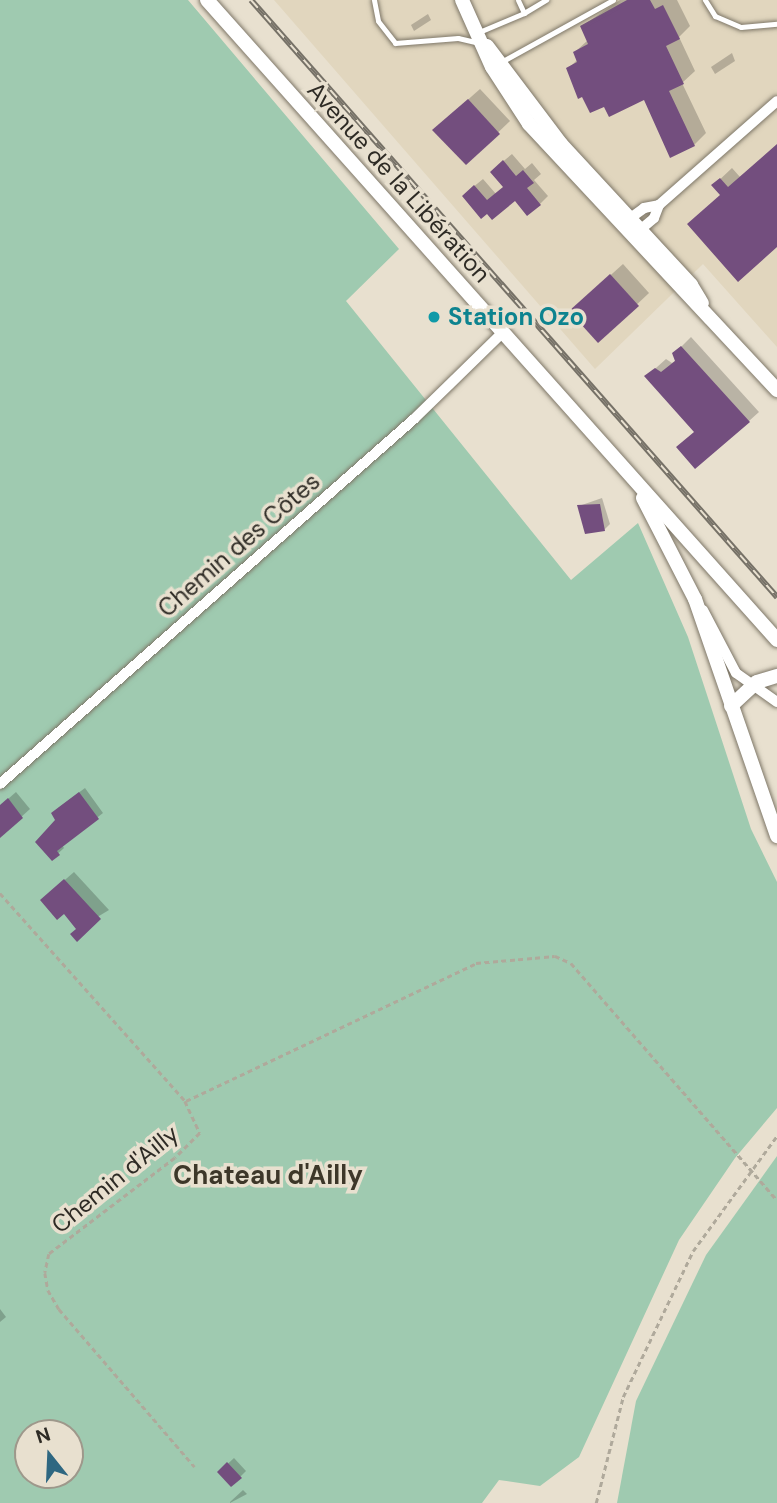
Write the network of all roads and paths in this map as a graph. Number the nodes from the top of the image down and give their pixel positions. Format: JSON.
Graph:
{"nodes":[{"id":1,"x":207,"y":0,"type":"edge"},
{"id":2,"x":374,"y":0,"type":"edge"},
{"id":3,"x":462,"y":0,"type":"edge"},
{"id":4,"x":518,"y":0,"type":"edge"},
{"id":5,"x":546,"y":0,"type":"edge"},
{"id":6,"x":613,"y":0,"type":"edge"},
{"id":7,"x":705,"y":0,"type":"edge"},
{"id":8,"x":524,"y":13,"type":"junction"},
{"id":9,"x":777,"y":24,"type":"edge"},
{"id":10,"x":483,"y":38,"type":"junction"},
{"id":11,"x":497,"y":64,"type":"junction"},
{"id":12,"x":777,"y":102,"type":"edge"},
{"id":13,"x":659,"y":205,"type":"junction"},
{"id":14,"x":625,"y":222,"type":"junction"},
{"id":15,"x":636,"y":234,"type":"junction"},
{"id":16,"x":502,"y":332,"type":"junction"},
{"id":17,"x":777,"y":390,"type":"edge"},
{"id":18,"x":639,"y":490,"type":"junction"},
{"id":19,"x":695,"y":599,"type":"junction"},
{"id":20,"x":777,"y":640,"type":"edge"},
{"id":21,"x":777,"y":676,"type":"edge"},
{"id":22,"x":752,"y":686,"type":"junction"},
{"id":23,"x":777,"y":702,"type":"edge"},
{"id":24,"x":730,"y":706,"type":"junction"},
{"id":25,"x":0,"y":784,"type":"edge"},
{"id":26,"x":777,"y":836,"type":"edge"},
{"id":27,"x":0,"y":893,"type":"edge"},
{"id":28,"x":185,"y":1101,"type":"junction"},
{"id":29,"x":777,"y":1136,"type":"edge"},
{"id":30,"x":750,"y":1169,"type":"junction"},
{"id":31,"x":777,"y":1200,"type":"edge"},
{"id":32,"x":195,"y":1466,"type":"dead end"},
{"id":33,"x":596,"y":1503,"type":"edge"}],
"edges":[{"from":1,"to":16,"type":"street","name":"Avenue de la Libération"},
{"from":2,"to":10,"type":"lane"},
{"from":3,"to":10,"type":"street"},
{"from":4,"to":8,"type":"lane"},
{"from":5,"to":8,"type":"lane"},
{"from":6,"to":11,"type":"lane"},
{"from":7,"to":9,"type":"lane"},
{"from":8,"to":10,"type":"lane"},
{"from":10,"to":11,"type":"street"},
{"from":11,"to":14,"type":"street"},
{"from":12,"to":13,"type":"street"},
{"from":13,"to":14,"type":"street"},
{"from":13,"to":15,"type":"street"},
{"from":14,"to":15,"type":"street"},
{"from":15,"to":17,"type":"street"},
{"from":16,"to":18,"type":"street","name":"Avenue de la Libération"},
{"from":16,"to":25,"type":"street","name":"Chemin des Côtes"},
{"from":18,"to":19,"type":"street"},
{"from":18,"to":20,"type":"street"},
{"from":19,"to":22,"type":"street"},
{"from":19,"to":24,"type":"street"},
{"from":21,"to":22,"type":"street"},
{"from":22,"to":23,"type":"street"},
{"from":22,"to":24,"type":"street"},
{"from":24,"to":26,"type":"street"},
{"from":27,"to":28,"type":"path","name":"Chemin d'Ailly"},
{"from":28,"to":30,"type":"path"},
{"from":28,"to":32,"type":"path","name":"Chemin d'Ailly"},
{"from":29,"to":30,"type":"path"},
{"from":30,"to":31,"type":"path"},
{"from":30,"to":33,"type":"path"}]}
